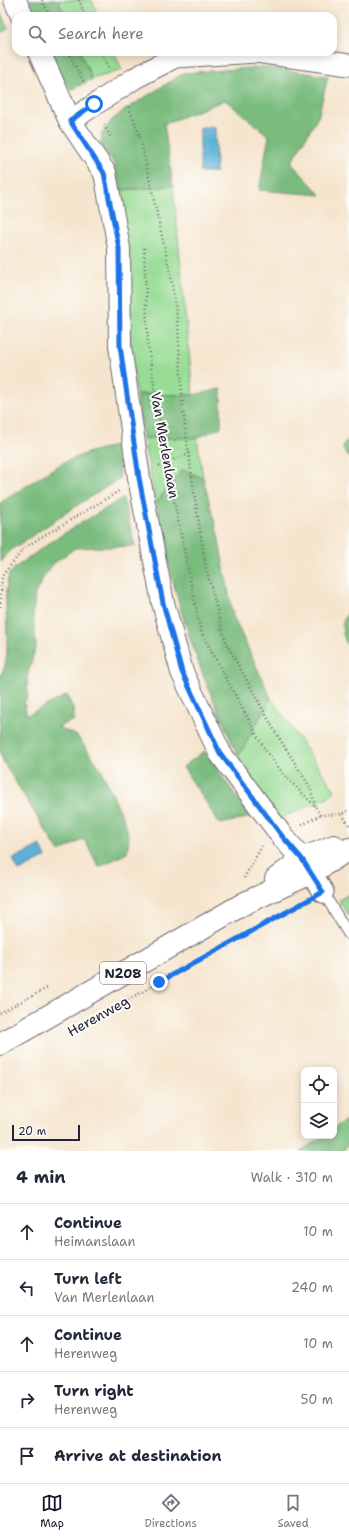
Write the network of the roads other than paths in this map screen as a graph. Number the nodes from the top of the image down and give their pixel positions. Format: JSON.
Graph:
{"nodes":[{"id":1,"x":15,"y":0,"type":"edge"},
{"id":2,"x":20,"y":12,"type":"edge"},
{"id":3,"x":41,"y":56,"type":"edge"},
{"id":4,"x":202,"y":56,"type":"edge"},
{"id":5,"x":285,"y":56,"type":"edge"},
{"id":6,"x":349,"y":65,"type":"edge"},
{"id":7,"x":70,"y":121,"type":"junction"},
{"id":8,"x":349,"y":840,"type":"edge"},
{"id":9,"x":349,"y":850,"type":"edge"},
{"id":10,"x":306,"y":866,"type":"junction"},
{"id":11,"x":323,"y":892,"type":"joint"},
{"id":12,"x":349,"y":935,"type":"edge"},
{"id":13,"x":0,"y":1044,"type":"edge"}],
"edges":[{"from":1,"to":2,"type":"main road"},
{"from":3,"to":7,"type":"main road","name":"Van Merlenlaan"},
{"from":4,"to":7,"type":"street"},
{"from":5,"to":6,"type":"street"},
{"from":7,"to":10,"type":"main road","name":"Van Merlenlaan"},
{"from":8,"to":10,"type":"main road","name":"Herenweg","number":"N208"},
{"from":9,"to":10,"type":"main road","name":"Herenweg","number":"N208"},
{"from":10,"to":11,"type":"street"},
{"from":10,"to":13,"type":"main road","name":"Herenweg","number":"N208"},
{"from":11,"to":12,"type":"lane"}]}
